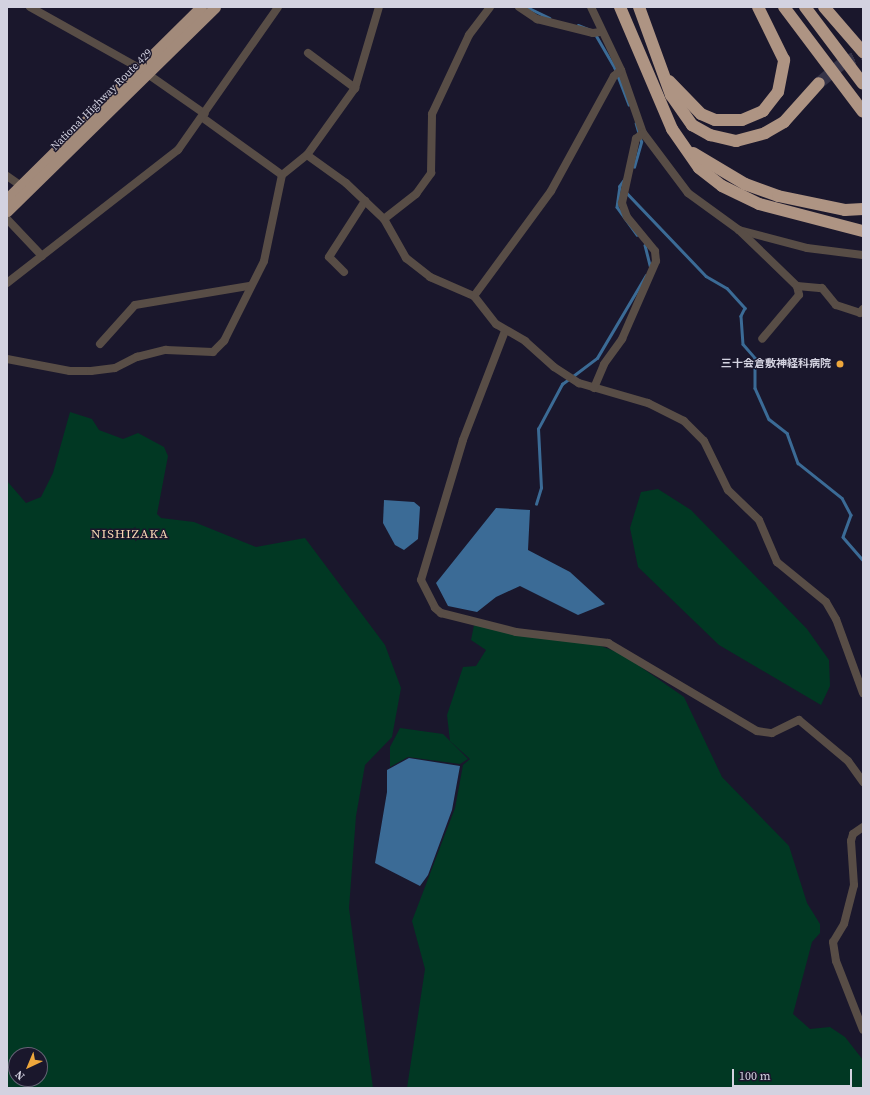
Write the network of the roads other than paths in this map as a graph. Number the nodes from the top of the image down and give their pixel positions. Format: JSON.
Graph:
{"nodes":[{"id":1,"x":30,"y":7,"type":"edge"},
{"id":2,"x":201,"y":7,"type":"edge"},
{"id":3,"x":215,"y":7,"type":"edge"},
{"id":4,"x":278,"y":7,"type":"edge"},
{"id":5,"x":379,"y":7,"type":"edge"},
{"id":6,"x":490,"y":7,"type":"edge"},
{"id":7,"x":519,"y":7,"type":"edge"},
{"id":8,"x":591,"y":7,"type":"edge"},
{"id":9,"x":620,"y":7,"type":"edge"},
{"id":10,"x":639,"y":7,"type":"edge"},
{"id":11,"x":758,"y":7,"type":"edge"},
{"id":12,"x":784,"y":7,"type":"edge"},
{"id":13,"x":805,"y":7,"type":"edge"},
{"id":14,"x":824,"y":7,"type":"edge"},
{"id":15,"x":597,"y":33,"type":"junction"},
{"id":16,"x":863,"y":52,"type":"edge"},
{"id":17,"x":308,"y":53,"type":"dead end"},
{"id":18,"x":143,"y":71,"type":"junction"},
{"id":19,"x":619,"y":72,"type":"junction"},
{"id":20,"x":666,"y":76,"type":"junction"},
{"id":21,"x":820,"y":83,"type":"tunnel mouth"},
{"id":22,"x":863,"y":84,"type":"edge"},
{"id":23,"x":355,"y":88,"type":"junction"},
{"id":24,"x":863,"y":112,"type":"edge"},
{"id":25,"x":204,"y":116,"type":"junction"},
{"id":26,"x":640,"y":134,"type":"junction"},
{"id":27,"x":688,"y":150,"type":"junction"},
{"id":28,"x":307,"y":155,"type":"junction"},
{"id":29,"x":282,"y":175,"type":"junction"},
{"id":30,"x":7,"y":176,"type":"edge"},
{"id":31,"x":24,"y":188,"type":"junction"},
{"id":32,"x":7,"y":198,"type":"edge"},
{"id":33,"x":365,"y":201,"type":"junction"},
{"id":34,"x":863,"y":209,"type":"edge"},
{"id":35,"x":7,"y":211,"type":"edge"},
{"id":36,"x":7,"y":219,"type":"edge"},
{"id":37,"x":384,"y":219,"type":"junction"},
{"id":38,"x":739,"y":230,"type":"junction"},
{"id":39,"x":863,"y":231,"type":"edge"},
{"id":40,"x":863,"y":255,"type":"edge"},
{"id":41,"x":42,"y":256,"type":"junction"},
{"id":42,"x":344,"y":272,"type":"dead end"},
{"id":43,"x":7,"y":282,"type":"edge"},
{"id":44,"x":249,"y":286,"type":"junction"},
{"id":45,"x":797,"y":286,"type":"junction"},
{"id":46,"x":474,"y":296,"type":"junction"},
{"id":47,"x":863,"y":309,"type":"edge"},
{"id":48,"x":506,"y":331,"type":"junction"},
{"id":49,"x":762,"y":339,"type":"dead end"},
{"id":50,"x":100,"y":344,"type":"dead end"},
{"id":51,"x":7,"y":359,"type":"edge"},
{"id":52,"x":594,"y":388,"type":"junction"},
{"id":53,"x":863,"y":692,"type":"edge"},
{"id":54,"x":863,"y":782,"type":"edge"},
{"id":55,"x":863,"y":827,"type":"edge"},
{"id":56,"x":863,"y":1030,"type":"edge"}],
"edges":[{"from":1,"to":18,"type":"street"},
{"from":2,"to":18,"type":"highway","name":"National Highway Route 429"},
{"from":3,"to":18,"type":"highway","name":"National Highway Route 429"},
{"from":4,"to":25,"type":"street"},
{"from":5,"to":23,"type":"street"},
{"from":6,"to":37,"type":"street"},
{"from":7,"to":15,"type":"street"},
{"from":8,"to":15,"type":"street"},
{"from":9,"to":27,"type":"highway"},
{"from":10,"to":20,"type":"highway"},
{"from":11,"to":20,"type":"highway"},
{"from":12,"to":24,"type":"highway"},
{"from":13,"to":22,"type":"highway"},
{"from":14,"to":16,"type":"highway"},
{"from":15,"to":19,"type":"street"},
{"from":17,"to":23,"type":"street"},
{"from":18,"to":25,"type":"street"},
{"from":18,"to":31,"type":"highway","name":"National Highway Route 429"},
{"from":19,"to":26,"type":"street"},
{"from":19,"to":46,"type":"street"},
{"from":20,"to":21,"type":"highway"},
{"from":23,"to":28,"type":"street"},
{"from":25,"to":29,"type":"street"},
{"from":25,"to":41,"type":"street"},
{"from":26,"to":38,"type":"street"},
{"from":26,"to":52,"type":"street"},
{"from":27,"to":34,"type":"highway"},
{"from":27,"to":39,"type":"highway"},
{"from":28,"to":29,"type":"street"},
{"from":28,"to":33,"type":"street"},
{"from":29,"to":44,"type":"street"},
{"from":30,"to":31,"type":"street"},
{"from":31,"to":32,"type":"highway","name":"National Highway Route 429"},
{"from":31,"to":35,"type":"highway","name":"National Highway Route 429"},
{"from":33,"to":37,"type":"street"},
{"from":33,"to":42,"type":"street"},
{"from":36,"to":41,"type":"street"},
{"from":37,"to":46,"type":"street"},
{"from":38,"to":40,"type":"street"},
{"from":38,"to":45,"type":"street"},
{"from":41,"to":43,"type":"street"},
{"from":44,"to":50,"type":"street"},
{"from":44,"to":51,"type":"street"},
{"from":45,"to":47,"type":"street"},
{"from":45,"to":49,"type":"street"},
{"from":46,"to":48,"type":"street"},
{"from":48,"to":52,"type":"street"},
{"from":48,"to":54,"type":"street"},
{"from":52,"to":53,"type":"street"},
{"from":55,"to":56,"type":"street"}]}
